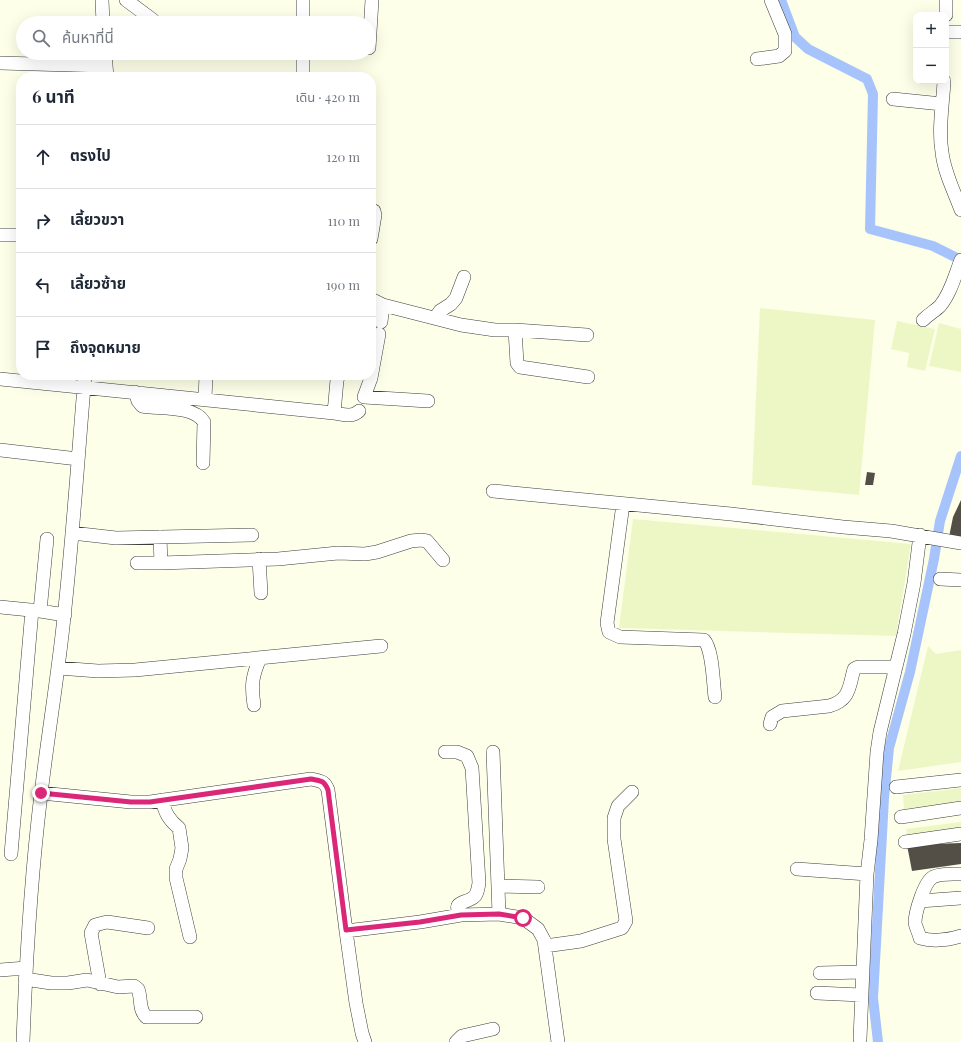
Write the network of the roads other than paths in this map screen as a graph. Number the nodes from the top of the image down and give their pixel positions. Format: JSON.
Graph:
{"nodes":[{"id":1,"x":102,"y":0,"type":"edge"},
{"id":2,"x":126,"y":0,"type":"edge"},
{"id":3,"x":303,"y":0,"type":"edge"},
{"id":4,"x":372,"y":0,"type":"edge"},
{"id":5,"x":771,"y":0,"type":"edge"},
{"id":6,"x":946,"y":0,"type":"edge"},
{"id":7,"x":946,"y":12,"type":"edge"},
{"id":8,"x":103,"y":16,"type":"edge"},
{"id":9,"x":148,"y":16,"type":"edge"},
{"id":10,"x":303,"y":16,"type":"edge"},
{"id":11,"x":371,"y":16,"type":"edge"},
{"id":12,"x":949,"y":32,"type":"edge"},
{"id":13,"x":961,"y":32,"type":"edge"},
{"id":14,"x":303,"y":60,"type":"edge"},
{"id":15,"x":757,"y":60,"type":"dead end"},
{"id":16,"x":0,"y":64,"type":"edge"},
{"id":17,"x":106,"y":65,"type":"edge"},
{"id":18,"x":303,"y":72,"type":"edge"},
{"id":19,"x":944,"y":84,"type":"edge"},
{"id":20,"x":893,"y":98,"type":"dead end"},
{"id":21,"x":942,"y":104,"type":"junction"},
{"id":22,"x":957,"y":188,"type":"edge"},
{"id":23,"x":961,"y":210,"type":"edge"},
{"id":24,"x":0,"y":235,"type":"edge"},
{"id":25,"x":16,"y":235,"type":"edge"},
{"id":26,"x":960,"y":262,"type":"edge"},
{"id":27,"x":464,"y":277,"type":"dead end"},
{"id":28,"x":376,"y":302,"type":"edge"},
{"id":29,"x":383,"y":305,"type":"junction"},
{"id":30,"x":435,"y":318,"type":"junction"},
{"id":31,"x":923,"y":320,"type":"dead end"},
{"id":32,"x":515,"y":330,"type":"junction"},
{"id":33,"x":586,"y":335,"type":"dead end"},
{"id":34,"x":376,"y":350,"type":"edge"},
{"id":35,"x":588,"y":377,"type":"dead end"},
{"id":36,"x":0,"y":379,"type":"edge"},
{"id":37,"x":16,"y":379,"type":"edge"},
{"id":38,"x":58,"y":380,"type":"edge"},
{"id":39,"x":206,"y":380,"type":"edge"},
{"id":40,"x":337,"y":380,"type":"edge"},
{"id":41,"x":370,"y":380,"type":"edge"},
{"id":42,"x":84,"y":381,"type":"edge"},
{"id":43,"x":135,"y":392,"type":"junction"},
{"id":44,"x":205,"y":399,"type":"junction"},
{"id":45,"x":428,"y":401,"type":"dead end"},
{"id":46,"x":359,"y":411,"type":"dead end"},
{"id":47,"x":334,"y":413,"type":"junction"},
{"id":48,"x":0,"y":450,"type":"edge"},
{"id":49,"x":78,"y":459,"type":"junction"},
{"id":50,"x":203,"y":463,"type":"dead end"},
{"id":51,"x":493,"y":491,"type":"dead end"},
{"id":52,"x":623,"y":504,"type":"junction"},
{"id":53,"x":72,"y":533,"type":"junction"},
{"id":54,"x":252,"y":535,"type":"dead end"},
{"id":55,"x":923,"y":536,"type":"junction"},
{"id":56,"x":160,"y":537,"type":"junction"},
{"id":57,"x":47,"y":539,"type":"dead end"},
{"id":58,"x":961,"y":543,"type":"edge"},
{"id":59,"x":259,"y":560,"type":"junction"},
{"id":60,"x":443,"y":560,"type":"dead end"},
{"id":61,"x":137,"y":563,"type":"dead end"},
{"id":62,"x":161,"y":563,"type":"junction"},
{"id":63,"x":940,"y":579,"type":"dead end"},
{"id":64,"x":961,"y":580,"type":"edge"},
{"id":65,"x":260,"y":593,"type":"dead end"},
{"id":66,"x":0,"y":607,"type":"edge"},
{"id":67,"x":36,"y":610,"type":"junction"},
{"id":68,"x":65,"y":615,"type":"junction"},
{"id":69,"x":381,"y":646,"type":"dead end"},
{"id":70,"x":260,"y":658,"type":"junction"},
{"id":71,"x":896,"y":667,"type":"junction"},
{"id":72,"x":58,"y":668,"type":"junction"},
{"id":73,"x":715,"y":697,"type":"dead end"},
{"id":74,"x":254,"y":705,"type":"dead end"},
{"id":75,"x":770,"y":724,"type":"dead end"},
{"id":76,"x":445,"y":752,"type":"dead end"},
{"id":77,"x":493,"y":752,"type":"dead end"},
{"id":78,"x":961,"y":780,"type":"edge"},
{"id":79,"x":896,"y":787,"type":"dead end"},
{"id":80,"x":632,"y":792,"type":"dead end"},
{"id":81,"x":41,"y":793,"type":"junction"},
{"id":82,"x":162,"y":800,"type":"junction"},
{"id":83,"x":961,"y":808,"type":"edge"},
{"id":84,"x":901,"y":817,"type":"dead end"},
{"id":85,"x":961,"y":834,"type":"edge"},
{"id":86,"x":905,"y":842,"type":"dead end"},
{"id":87,"x":10,"y":854,"type":"dead end"},
{"id":88,"x":797,"y":869,"type":"dead end"},
{"id":89,"x":867,"y":874,"type":"junction"},
{"id":90,"x":961,"y":874,"type":"edge"},
{"id":91,"x":498,"y":886,"type":"junction"},
{"id":92,"x":538,"y":887,"type":"dead end"},
{"id":93,"x":961,"y":898,"type":"edge"},
{"id":94,"x":920,"y":901,"type":"junction"},
{"id":95,"x":499,"y":914,"type":"junction"},
{"id":96,"x":461,"y":915,"type":"junction"},
{"id":97,"x":148,"y":928,"type":"dead end"},
{"id":98,"x":346,"y":930,"type":"junction"},
{"id":99,"x":961,"y":936,"type":"edge"},
{"id":100,"x":190,"y":937,"type":"dead end"},
{"id":101,"x":545,"y":946,"type":"junction"},
{"id":102,"x":0,"y":970,"type":"edge"},
{"id":103,"x":862,"y":972,"type":"junction"},
{"id":104,"x":26,"y":973,"type":"junction"},
{"id":105,"x":820,"y":974,"type":"dead end"},
{"id":106,"x":100,"y":984,"type":"junction"},
{"id":107,"x":817,"y":993,"type":"dead end"},
{"id":108,"x":861,"y":995,"type":"junction"},
{"id":109,"x":196,"y":1017,"type":"dead end"},
{"id":110,"x":493,"y":1029,"type":"dead end"},
{"id":111,"x":860,"y":1039,"type":"dead end"},
{"id":112,"x":23,"y":1042,"type":"edge"},
{"id":113,"x":365,"y":1042,"type":"edge"},
{"id":114,"x":456,"y":1042,"type":"edge"},
{"id":115,"x":558,"y":1042,"type":"edge"}],
"edges":[{"from":1,"to":8,"type":"street"},
{"from":2,"to":9,"type":"street"},
{"from":3,"to":10,"type":"street"},
{"from":4,"to":11,"type":"street"},
{"from":5,"to":15,"type":"street"},
{"from":6,"to":7,"type":"street"},
{"from":12,"to":13,"type":"street"},
{"from":14,"to":18,"type":"street"},
{"from":16,"to":17,"type":"street"},
{"from":19,"to":21,"type":"street"},
{"from":20,"to":21,"type":"street"},
{"from":21,"to":22,"type":"street"},
{"from":22,"to":23,"type":"street"},
{"from":24,"to":25,"type":"street"},
{"from":26,"to":31,"type":"street"},
{"from":27,"to":30,"type":"street"},
{"from":28,"to":29,"type":"street"},
{"from":29,"to":30,"type":"street"},
{"from":29,"to":34,"type":"street"},
{"from":30,"to":32,"type":"street"},
{"from":32,"to":33,"type":"street"},
{"from":32,"to":35,"type":"street"},
{"from":36,"to":37,"type":"street"},
{"from":38,"to":42,"type":"street"},
{"from":39,"to":44,"type":"street"},
{"from":40,"to":47,"type":"street"},
{"from":41,"to":45,"type":"street"},
{"from":42,"to":43,"type":"street"},
{"from":42,"to":49,"type":"street"},
{"from":43,"to":44,"type":"street"},
{"from":43,"to":50,"type":"street"},
{"from":44,"to":47,"type":"street"},
{"from":46,"to":47,"type":"street"},
{"from":48,"to":49,"type":"street"},
{"from":49,"to":53,"type":"street"},
{"from":51,"to":52,"type":"street"},
{"from":52,"to":55,"type":"street"},
{"from":52,"to":73,"type":"street"},
{"from":53,"to":56,"type":"street"},
{"from":53,"to":68,"type":"street"},
{"from":54,"to":56,"type":"street"},
{"from":55,"to":58,"type":"street"},
{"from":55,"to":71,"type":"street"},
{"from":56,"to":62,"type":"street"},
{"from":57,"to":67,"type":"street"},
{"from":59,"to":60,"type":"street"},
{"from":59,"to":62,"type":"street"},
{"from":59,"to":65,"type":"street"},
{"from":61,"to":62,"type":"street"},
{"from":63,"to":64,"type":"street"},
{"from":66,"to":67,"type":"street"},
{"from":67,"to":68,"type":"street"},
{"from":67,"to":87,"type":"street"},
{"from":68,"to":72,"type":"street"},
{"from":69,"to":70,"type":"street"},
{"from":70,"to":72,"type":"street"},
{"from":70,"to":74,"type":"street"},
{"from":71,"to":75,"type":"street"},
{"from":71,"to":89,"type":"street"},
{"from":72,"to":81,"type":"street"},
{"from":76,"to":96,"type":"street"},
{"from":77,"to":91,"type":"street"},
{"from":78,"to":79,"type":"street"},
{"from":80,"to":101,"type":"street"},
{"from":81,"to":82,"type":"street"},
{"from":81,"to":104,"type":"street"},
{"from":82,"to":98,"type":"street"},
{"from":82,"to":100,"type":"street"},
{"from":83,"to":84,"type":"street"},
{"from":85,"to":86,"type":"street"},
{"from":88,"to":89,"type":"street"},
{"from":89,"to":103,"type":"street"},
{"from":90,"to":94,"type":"street"},
{"from":91,"to":92,"type":"street"},
{"from":91,"to":95,"type":"street"},
{"from":93,"to":94,"type":"street"},
{"from":94,"to":99,"type":"street"},
{"from":95,"to":96,"type":"street"},
{"from":95,"to":101,"type":"street"},
{"from":96,"to":98,"type":"street"},
{"from":97,"to":106,"type":"street"},
{"from":98,"to":113,"type":"street"},
{"from":101,"to":115,"type":"street"},
{"from":102,"to":104,"type":"street"},
{"from":103,"to":105,"type":"street"},
{"from":103,"to":108,"type":"street"},
{"from":104,"to":106,"type":"street"},
{"from":104,"to":112,"type":"street"},
{"from":106,"to":109,"type":"street"},
{"from":107,"to":108,"type":"street"},
{"from":108,"to":111,"type":"street"},
{"from":110,"to":114,"type":"street"}]}
